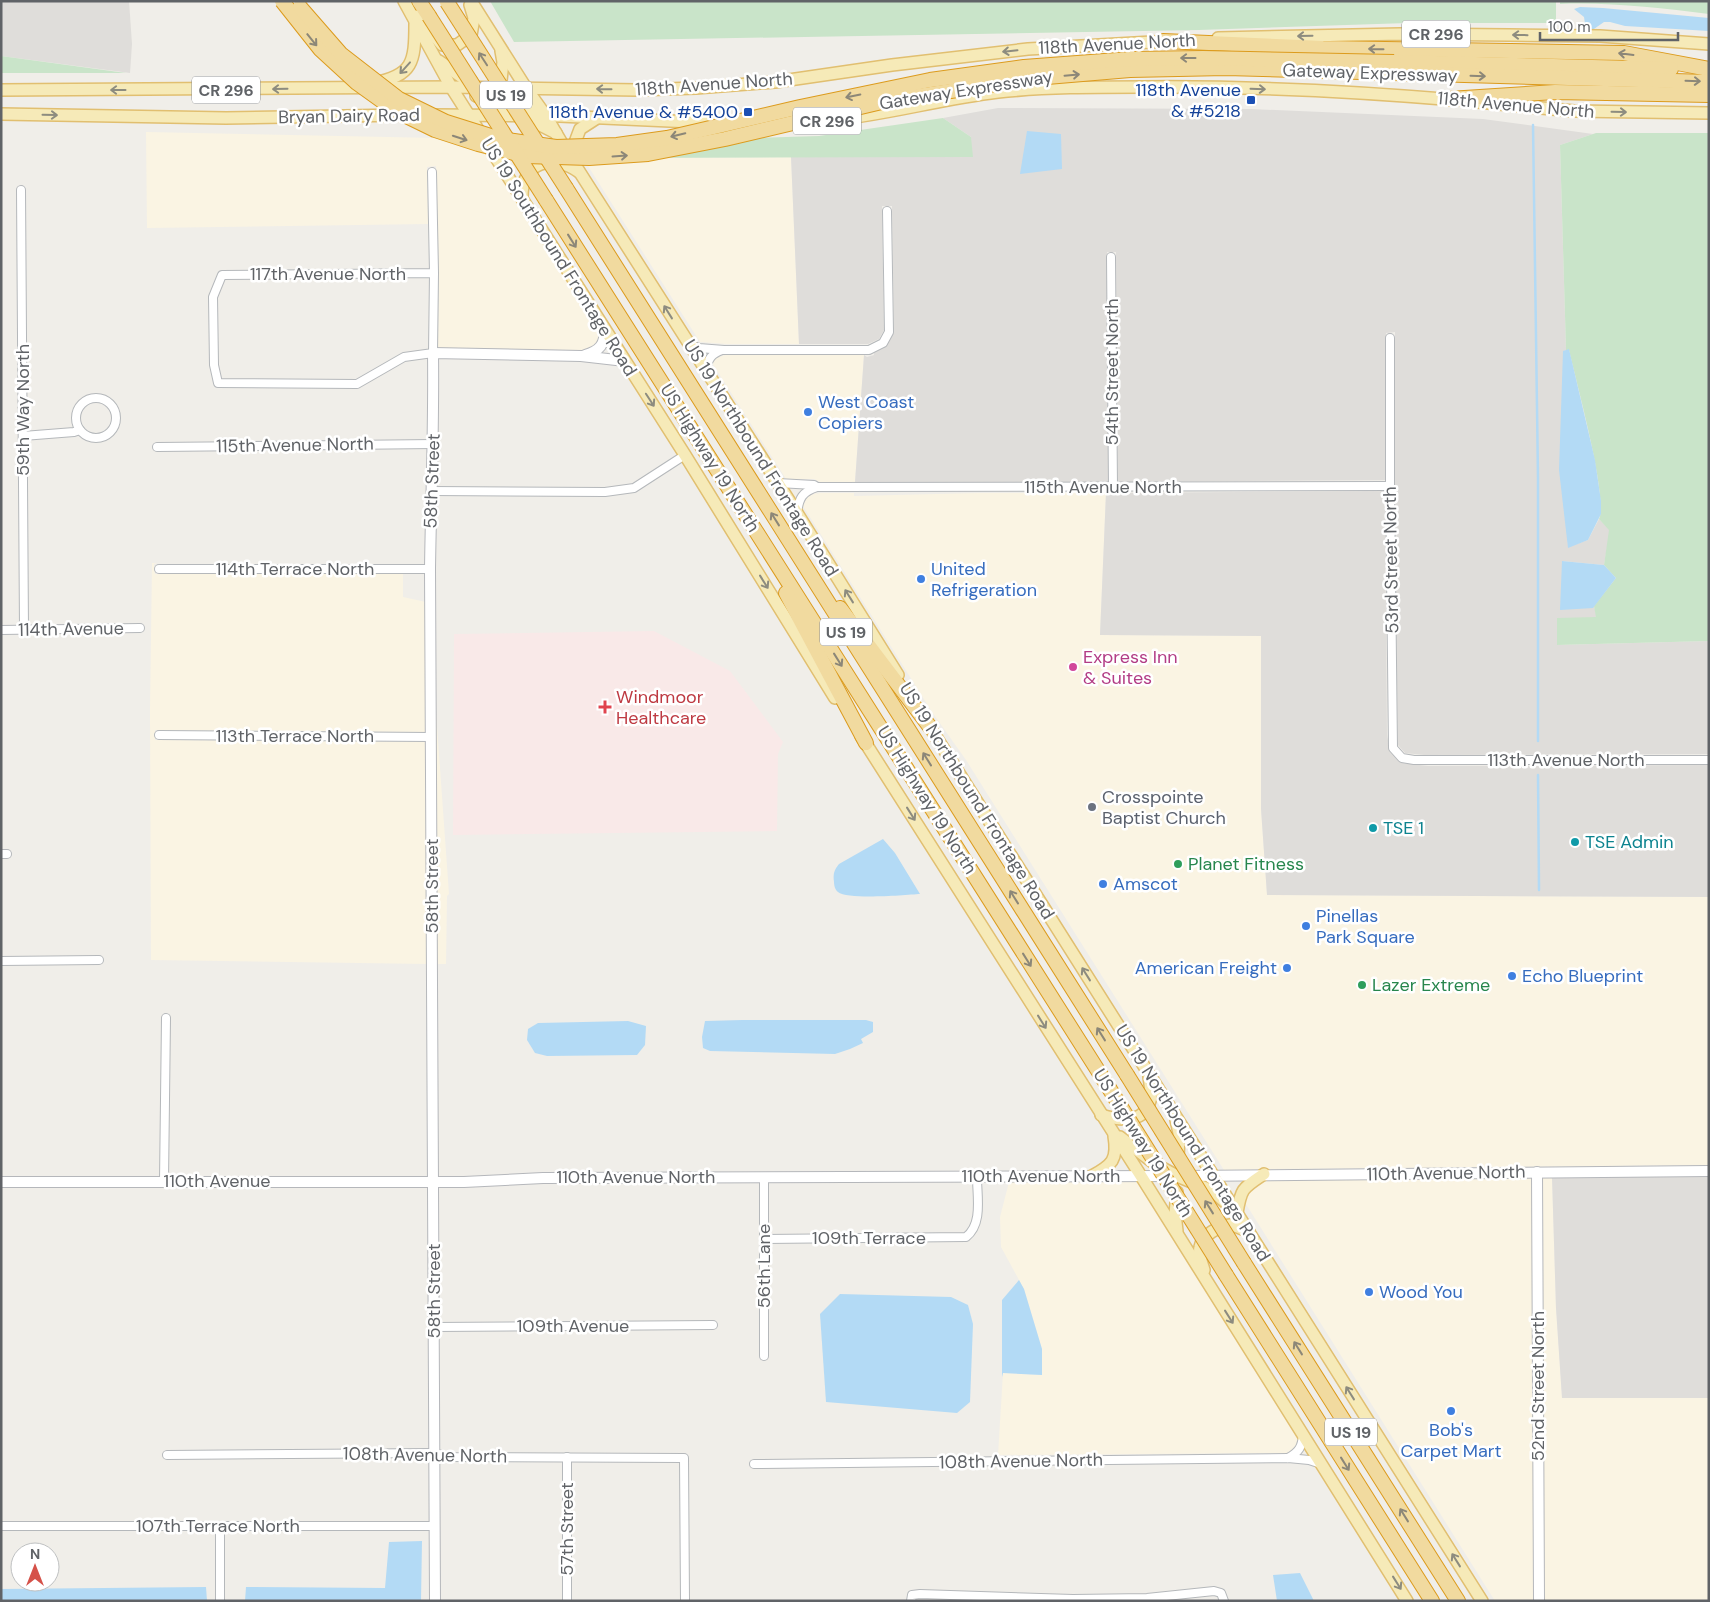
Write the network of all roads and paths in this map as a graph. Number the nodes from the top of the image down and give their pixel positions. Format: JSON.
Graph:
{"nodes":[{"id":1,"x":282,"y":1,"type":"edge"},
{"id":2,"x":297,"y":1,"type":"edge"},
{"id":3,"x":404,"y":1,"type":"edge"},
{"id":4,"x":420,"y":1,"type":"edge"},
{"id":5,"x":470,"y":1,"type":"edge"},
{"id":6,"x":446,"y":2,"type":"edge"},
{"id":7,"x":415,"y":23,"type":"junction"},
{"id":8,"x":1163,"y":41,"type":"junction"},
{"id":9,"x":1709,"y":44,"type":"edge"},
{"id":10,"x":500,"y":45,"type":"junction"},
{"id":11,"x":435,"y":59,"type":"junction"},
{"id":12,"x":1394,"y":68,"type":"junction"},
{"id":13,"x":1709,"y":69,"type":"edge"},
{"id":14,"x":1709,"y":82,"type":"edge"},
{"id":15,"x":451,"y":87,"type":"junction"},
{"id":16,"x":342,"y":88,"type":"junction"},
{"id":17,"x":487,"y":88,"type":"junction"},
{"id":18,"x":526,"y":88,"type":"junction"},
{"id":19,"x":1,"y":90,"type":"edge"},
{"id":20,"x":499,"y":94,"type":"junction"},
{"id":21,"x":1709,"y":96,"type":"edge"},
{"id":22,"x":1449,"y":99,"type":"junction"},
{"id":23,"x":512,"y":110,"type":"junction"},
{"id":24,"x":1709,"y":113,"type":"edge"},
{"id":25,"x":1,"y":114,"type":"edge"},
{"id":26,"x":469,"y":114,"type":"junction"},
{"id":27,"x":546,"y":116,"type":"junction"},
{"id":28,"x":597,"y":118,"type":"junction"},
{"id":29,"x":556,"y":133,"type":"junction"},
{"id":30,"x":494,"y":154,"type":"junction"},
{"id":31,"x":570,"y":158,"type":"junction"},
{"id":32,"x":432,"y":172,"type":"dead end"},
{"id":33,"x":580,"y":174,"type":"junction"},
{"id":34,"x":21,"y":190,"type":"dead end"},
{"id":35,"x":522,"y":197,"type":"junction"},
{"id":36,"x":887,"y":211,"type":"dead end"},
{"id":37,"x":1111,"y":257,"type":"dead end"},
{"id":38,"x":434,"y":273,"type":"junction"},
{"id":39,"x":605,"y":329,"type":"junction"},
{"id":40,"x":1390,"y":338,"type":"dead end"},
{"id":41,"x":688,"y":344,"type":"junction"},
{"id":42,"x":724,"y":350,"type":"junction"},
{"id":43,"x":433,"y":353,"type":"junction"},
{"id":44,"x":581,"y":356,"type":"junction"},
{"id":45,"x":625,"y":361,"type":"junction"},
{"id":46,"x":706,"y":373,"type":"junction"},
{"id":47,"x":80,"y":430,"type":"junction"},
{"id":48,"x":23,"y":436,"type":"junction"},
{"id":49,"x":434,"y":444,"type":"junction"},
{"id":50,"x":157,"y":447,"type":"dead end"},
{"id":51,"x":685,"y":454,"type":"junction"},
{"id":52,"x":778,"y":483,"type":"junction"},
{"id":53,"x":1390,"y":486,"type":"junction"},
{"id":54,"x":817,"y":487,"type":"junction"},
{"id":55,"x":1113,"y":487,"type":"junction"},
{"id":56,"x":431,"y":491,"type":"junction"},
{"id":57,"x":797,"y":513,"type":"junction"},
{"id":58,"x":746,"y":515,"type":"junction"},
{"id":59,"x":793,"y":548,"type":"junction"},
{"id":60,"x":159,"y":569,"type":"dead end"},
{"id":61,"x":430,"y":569,"type":"junction"},
{"id":62,"x":140,"y":628,"type":"dead end"},
{"id":63,"x":1,"y":630,"type":"edge"},
{"id":64,"x":24,"y":630,"type":"junction"},
{"id":65,"x":930,"y":727,"type":"junction"},
{"id":66,"x":159,"y":735,"type":"dead end"},
{"id":67,"x":431,"y":737,"type":"junction"},
{"id":68,"x":866,"y":743,"type":"junction"},
{"id":69,"x":1709,"y":760,"type":"edge"},
{"id":70,"x":1424,"y":761,"type":"joint"},
{"id":71,"x":99,"y":960,"type":"dead end"},
{"id":72,"x":1,"y":961,"type":"edge"},
{"id":73,"x":166,"y":1018,"type":"dead end"},
{"id":74,"x":1148,"y":1072,"type":"junction"},
{"id":75,"x":1101,"y":1115,"type":"junction"},
{"id":76,"x":1176,"y":1116,"type":"junction"},
{"id":77,"x":1113,"y":1132,"type":"junction"},
{"id":78,"x":1709,"y":1171,"type":"edge"},
{"id":79,"x":1537,"y":1172,"type":"junction"},
{"id":80,"x":1264,"y":1174,"type":"junction"},
{"id":81,"x":1092,"y":1176,"type":"junction"},
{"id":82,"x":1142,"y":1176,"type":"junction"},
{"id":83,"x":1177,"y":1176,"type":"junction"},
{"id":84,"x":1214,"y":1176,"type":"junction"},
{"id":85,"x":764,"y":1177,"type":"junction"},
{"id":86,"x":977,"y":1177,"type":"junction"},
{"id":87,"x":164,"y":1181,"type":"junction"},
{"id":88,"x":433,"y":1181,"type":"junction"},
{"id":89,"x":1,"y":1182,"type":"edge"},
{"id":90,"x":1237,"y":1213,"type":"junction"},
{"id":91,"x":1249,"y":1232,"type":"junction"},
{"id":92,"x":1177,"y":1234,"type":"junction"},
{"id":93,"x":764,"y":1238,"type":"junction"},
{"id":94,"x":1208,"y":1283,"type":"junction"},
{"id":95,"x":713,"y":1325,"type":"dead end"},
{"id":96,"x":434,"y":1327,"type":"junction"},
{"id":97,"x":764,"y":1356,"type":"dead end"},
{"id":98,"x":1303,"y":1432,"type":"junction"},
{"id":99,"x":434,"y":1453,"type":"junction"},
{"id":100,"x":167,"y":1455,"type":"dead end"},
{"id":101,"x":567,"y":1457,"type":"junction"},
{"id":102,"x":1288,"y":1458,"type":"junction"},
{"id":103,"x":754,"y":1464,"type":"dead end"},
{"id":104,"x":1323,"y":1464,"type":"junction"},
{"id":105,"x":1,"y":1526,"type":"edge"},
{"id":106,"x":220,"y":1526,"type":"junction"},
{"id":107,"x":434,"y":1526,"type":"junction"},
{"id":108,"x":1222,"y":1597,"type":"edge"},
{"id":109,"x":911,"y":1598,"type":"edge"},
{"id":110,"x":991,"y":1599,"type":"edge"},
{"id":111,"x":1073,"y":1600,"type":"edge"},
{"id":112,"x":220,"y":1601,"type":"edge"},
{"id":113,"x":435,"y":1601,"type":"edge"},
{"id":114,"x":567,"y":1601,"type":"edge"},
{"id":115,"x":685,"y":1601,"type":"edge"},
{"id":116,"x":1407,"y":1601,"type":"edge"},
{"id":117,"x":1432,"y":1601,"type":"edge"},
{"id":118,"x":1458,"y":1601,"type":"edge"},
{"id":119,"x":1482,"y":1601,"type":"edge"},
{"id":120,"x":1539,"y":1601,"type":"edge"}],
"edges":[{"from":1,"to":12,"type":"highway","name":"Gateway Expressway","one_way":true,"bridge":true},
{"from":12,"to":2,"type":"highway","name":"Gateway Expressway","one_way":true,"bridge":true},
{"from":3,"to":5,"type":"main road"},
{"from":3,"to":7,"type":"main road","name":"US 19 Southbound Frontage Road"},
{"from":4,"to":58,"type":"highway","name":"US Highway 19 North","number":"US 19","one_way":true,"bridge":true},
{"from":5,"to":10,"type":"main road","name":"US 19 Northbound Frontage Road"},
{"from":59,"to":6,"type":"highway","name":"US Highway 19 North","number":"US 19","one_way":true,"bridge":true},
{"from":7,"to":11,"type":"main road","name":"US 19 Southbound Frontage Road"},
{"from":7,"to":16,"type":"main road","one_way":true},
{"from":9,"to":8,"type":"main road","name":"118th Avenue North","number":"CR 296","one_way":true},
{"from":13,"to":8,"type":"highway","one_way":true},
{"from":8,"to":18,"type":"main road","name":"118th Avenue North","number":"CR 296","one_way":true},
{"from":10,"to":18,"type":"main road","name":"US 19 Northbound Frontage Road"},
{"from":10,"to":20,"type":"main road"},
{"from":11,"to":15,"type":"main road","name":"US 19 Southbound Frontage Road"},
{"from":11,"to":17,"type":"main road"},
{"from":12,"to":13,"type":"highway","name":"Gateway Expressway"},
{"from":12,"to":14,"type":"highway","name":"Gateway Expressway","one_way":true},
{"from":15,"to":16,"type":"main road","name":"Bryan Dairy Road","number":"CR 296"},
{"from":15,"to":17,"type":"main road","name":"Bryan Dairy Road","number":"CR 296"},
{"from":15,"to":20,"type":"main road"},
{"from":15,"to":26,"type":"main road","name":"US 19 Southbound Frontage Road"},
{"from":16,"to":19,"type":"main road","name":"Bryan Dairy Road","number":"CR 296","one_way":true},
{"from":17,"to":20,"type":"main road","name":"Bryan Dairy Road","number":"CR 296"},
{"from":18,"to":20,"type":"main road","name":"Bryan Dairy Road","number":"CR 296"},
{"from":18,"to":23,"type":"main road"},
{"from":18,"to":27,"type":"main road","name":"US 19 Northbound Frontage Road"},
{"from":20,"to":23,"type":"main road"},
{"from":20,"to":26,"type":"main road"},
{"from":21,"to":22,"type":"highway"},
{"from":22,"to":24,"type":"main road","name":"118th Avenue North","number":"CR 296","one_way":true},
{"from":28,"to":22,"type":"main road","name":"118th Avenue North","number":"CR 296","one_way":true},
{"from":23,"to":26,"type":"main road","name":"Bryan Dairy Road","number":"CR 296"},
{"from":23,"to":27,"type":"main road","name":"Bryan Dairy Road","number":"CR 296"},
{"from":23,"to":29,"type":"main road"},
{"from":23,"to":30,"type":"main road"},
{"from":25,"to":26,"type":"main road","name":"Bryan Dairy Road","number":"CR 296","one_way":true},
{"from":26,"to":30,"type":"main road","name":"US 19 Southbound Frontage Road"},
{"from":27,"to":28,"type":"main road","name":"118th Avenue North","number":"CR 296"},
{"from":27,"to":29,"type":"main road","name":"US 19 Northbound Frontage Road"},
{"from":28,"to":31,"type":"main road"},
{"from":29,"to":31,"type":"main road","name":"US 19 Northbound Frontage Road"},
{"from":30,"to":35,"type":"main road","name":"US 19 Southbound Frontage Road"},
{"from":31,"to":33,"type":"main road","name":"US 19 Northbound Frontage Road"},
{"from":32,"to":38,"type":"street","name":"58th Street"},
{"from":33,"to":35,"type":"main road"},
{"from":41,"to":33,"type":"main road","name":"US 19 Northbound Frontage Road","one_way":true},
{"from":34,"to":48,"type":"street","name":"59th Way North"},
{"from":35,"to":39,"type":"main road","name":"US 19 Southbound Frontage Road"},
{"from":36,"to":42,"type":"street"},
{"from":37,"to":55,"type":"street","name":"54th Street North"},
{"from":38,"to":43,"type":"street","name":"58th Street"},
{"from":38,"to":43,"type":"street","name":"117th Avenue North"},
{"from":39,"to":44,"type":"street"},
{"from":39,"to":45,"type":"main road","name":"US 19 Southbound Frontage Road"},
{"from":40,"to":53,"type":"street","name":"53rd Street North"},
{"from":41,"to":42,"type":"street"},
{"from":41,"to":46,"type":"main road","name":"US 19 Northbound Frontage Road"},
{"from":42,"to":46,"type":"street"},
{"from":43,"to":44,"type":"street"},
{"from":43,"to":49,"type":"street","name":"58th Street"},
{"from":44,"to":45,"type":"street"},
{"from":45,"to":51,"type":"main road","name":"US 19 Southbound Frontage Road","one_way":true},
{"from":46,"to":52,"type":"main road","name":"US 19 Northbound Frontage Road"},
{"from":47,"to":47,"type":"street"},
{"from":47,"to":48,"type":"street"},
{"from":48,"to":64,"type":"street","name":"59th Way North"},
{"from":49,"to":50,"type":"street","name":"115th Avenue North"},
{"from":49,"to":56,"type":"street","name":"58th Street"},
{"from":51,"to":56,"type":"street"},
{"from":51,"to":68,"type":"main road","name":"US 19 Southbound Frontage Road","one_way":true},
{"from":52,"to":54,"type":"street","name":"115th Avenue North"},
{"from":52,"to":57,"type":"main road","name":"US 19 Northbound Frontage Road"},
{"from":53,"to":55,"type":"street","name":"115th Avenue North"},
{"from":53,"to":70,"type":"street","name":"53rd Street North"},
{"from":54,"to":55,"type":"street","name":"115th Avenue North"},
{"from":54,"to":57,"type":"street"},
{"from":56,"to":61,"type":"street","name":"58th Street"},
{"from":65,"to":57,"type":"main road","name":"US 19 Northbound Frontage Road","one_way":true},
{"from":58,"to":68,"type":"highway"},
{"from":58,"to":117,"type":"highway","name":"US Highway 19 North","number":"US 19","one_way":true,"bridge":true},
{"from":59,"to":65,"type":"highway"},
{"from":118,"to":59,"type":"highway","name":"US Highway 19 North","number":"US 19","one_way":true,"bridge":true},
{"from":60,"to":61,"type":"street","name":"114th Terrace North"},
{"from":61,"to":67,"type":"street","name":"58th Street"},
{"from":62,"to":64,"type":"street","name":"114th Avenue"},
{"from":63,"to":64,"type":"street","name":"114th Avenue"},
{"from":74,"to":65,"type":"main road","name":"US 19 Northbound Frontage Road","one_way":true},
{"from":66,"to":67,"type":"street","name":"113th Terrace North"},
{"from":67,"to":88,"type":"street","name":"58th Street"},
{"from":68,"to":75,"type":"main road","name":"US 19 Southbound Frontage Road","one_way":true},
{"from":69,"to":70,"type":"street","name":"113th Avenue North"},
{"from":71,"to":72,"type":"street"},
{"from":73,"to":87,"type":"street"},
{"from":74,"to":75,"type":"main road"},
{"from":74,"to":76,"type":"main road","name":"US 19 Northbound Frontage Road"},
{"from":75,"to":77,"type":"main road","name":"US 19 Southbound Frontage Road"},
{"from":76,"to":83,"type":"main road"},
{"from":76,"to":84,"type":"main road","name":"US 19 Northbound Frontage Road"},
{"from":77,"to":81,"type":"main road"},
{"from":77,"to":82,"type":"main road","name":"US 19 Southbound Frontage Road"},
{"from":77,"to":83,"type":"main road"},
{"from":78,"to":79,"type":"street","name":"110th Avenue North"},
{"from":79,"to":80,"type":"street","name":"110th Avenue North"},
{"from":79,"to":120,"type":"street","name":"52nd Street North"},
{"from":80,"to":84,"type":"street","name":"110th Avenue North"},
{"from":80,"to":90,"type":"main road"},
{"from":81,"to":82,"type":"street","name":"110th Avenue North"},
{"from":81,"to":86,"type":"street","name":"110th Avenue North"},
{"from":82,"to":83,"type":"street","name":"110th Avenue North"},
{"from":82,"to":92,"type":"main road","name":"US 19 Southbound Frontage Road"},
{"from":83,"to":84,"type":"street","name":"110th Avenue North"},
{"from":83,"to":90,"type":"main road"},
{"from":83,"to":92,"type":"main road"},
{"from":84,"to":90,"type":"main road","name":"US 19 Northbound Frontage Road"},
{"from":85,"to":86,"type":"street","name":"110th Avenue North"},
{"from":85,"to":88,"type":"street","name":"110th Avenue North"},
{"from":85,"to":93,"type":"street","name":"56th Lane"},
{"from":86,"to":93,"type":"street","name":"109th Terrace"},
{"from":87,"to":88,"type":"street","name":"110th Avenue"},
{"from":87,"to":89,"type":"street","name":"110th Avenue"},
{"from":88,"to":96,"type":"street","name":"58th Street"},
{"from":90,"to":91,"type":"main road","name":"US 19 Northbound Frontage Road"},
{"from":91,"to":94,"type":"main road"},
{"from":119,"to":91,"type":"main road","name":"US 19 Northbound Frontage Road","one_way":true},
{"from":92,"to":94,"type":"main road","name":"US 19 Southbound Frontage Road"},
{"from":93,"to":97,"type":"street","name":"56th Lane"},
{"from":94,"to":98,"type":"main road","name":"US 19 Southbound Frontage Road","one_way":true},
{"from":95,"to":96,"type":"street","name":"109th Avenue"},
{"from":96,"to":99,"type":"street","name":"58th Street"},
{"from":98,"to":102,"type":"street"},
{"from":98,"to":104,"type":"main road","name":"US 19 Southbound Frontage Road"},
{"from":99,"to":100,"type":"street","name":"108th Avenue North"},
{"from":99,"to":101,"type":"street","name":"108th Avenue North"},
{"from":99,"to":107,"type":"street","name":"58th Street"},
{"from":101,"to":114,"type":"street","name":"57th Street"},
{"from":101,"to":115,"type":"street","name":"108th Avenue North"},
{"from":102,"to":103,"type":"street","name":"108th Avenue North"},
{"from":102,"to":104,"type":"street","name":"108th Avenue North"},
{"from":104,"to":116,"type":"main road","name":"US 19 Southbound Frontage Road","one_way":true},
{"from":105,"to":106,"type":"street","name":"107th Terrace North"},
{"from":106,"to":107,"type":"street","name":"107th Terrace North"},
{"from":106,"to":112,"type":"street"},
{"from":107,"to":113,"type":"street","name":"58th Street"},
{"from":108,"to":111,"type":"street"},
{"from":109,"to":110,"type":"street"},
{"from":110,"to":111,"type":"street"}]}
